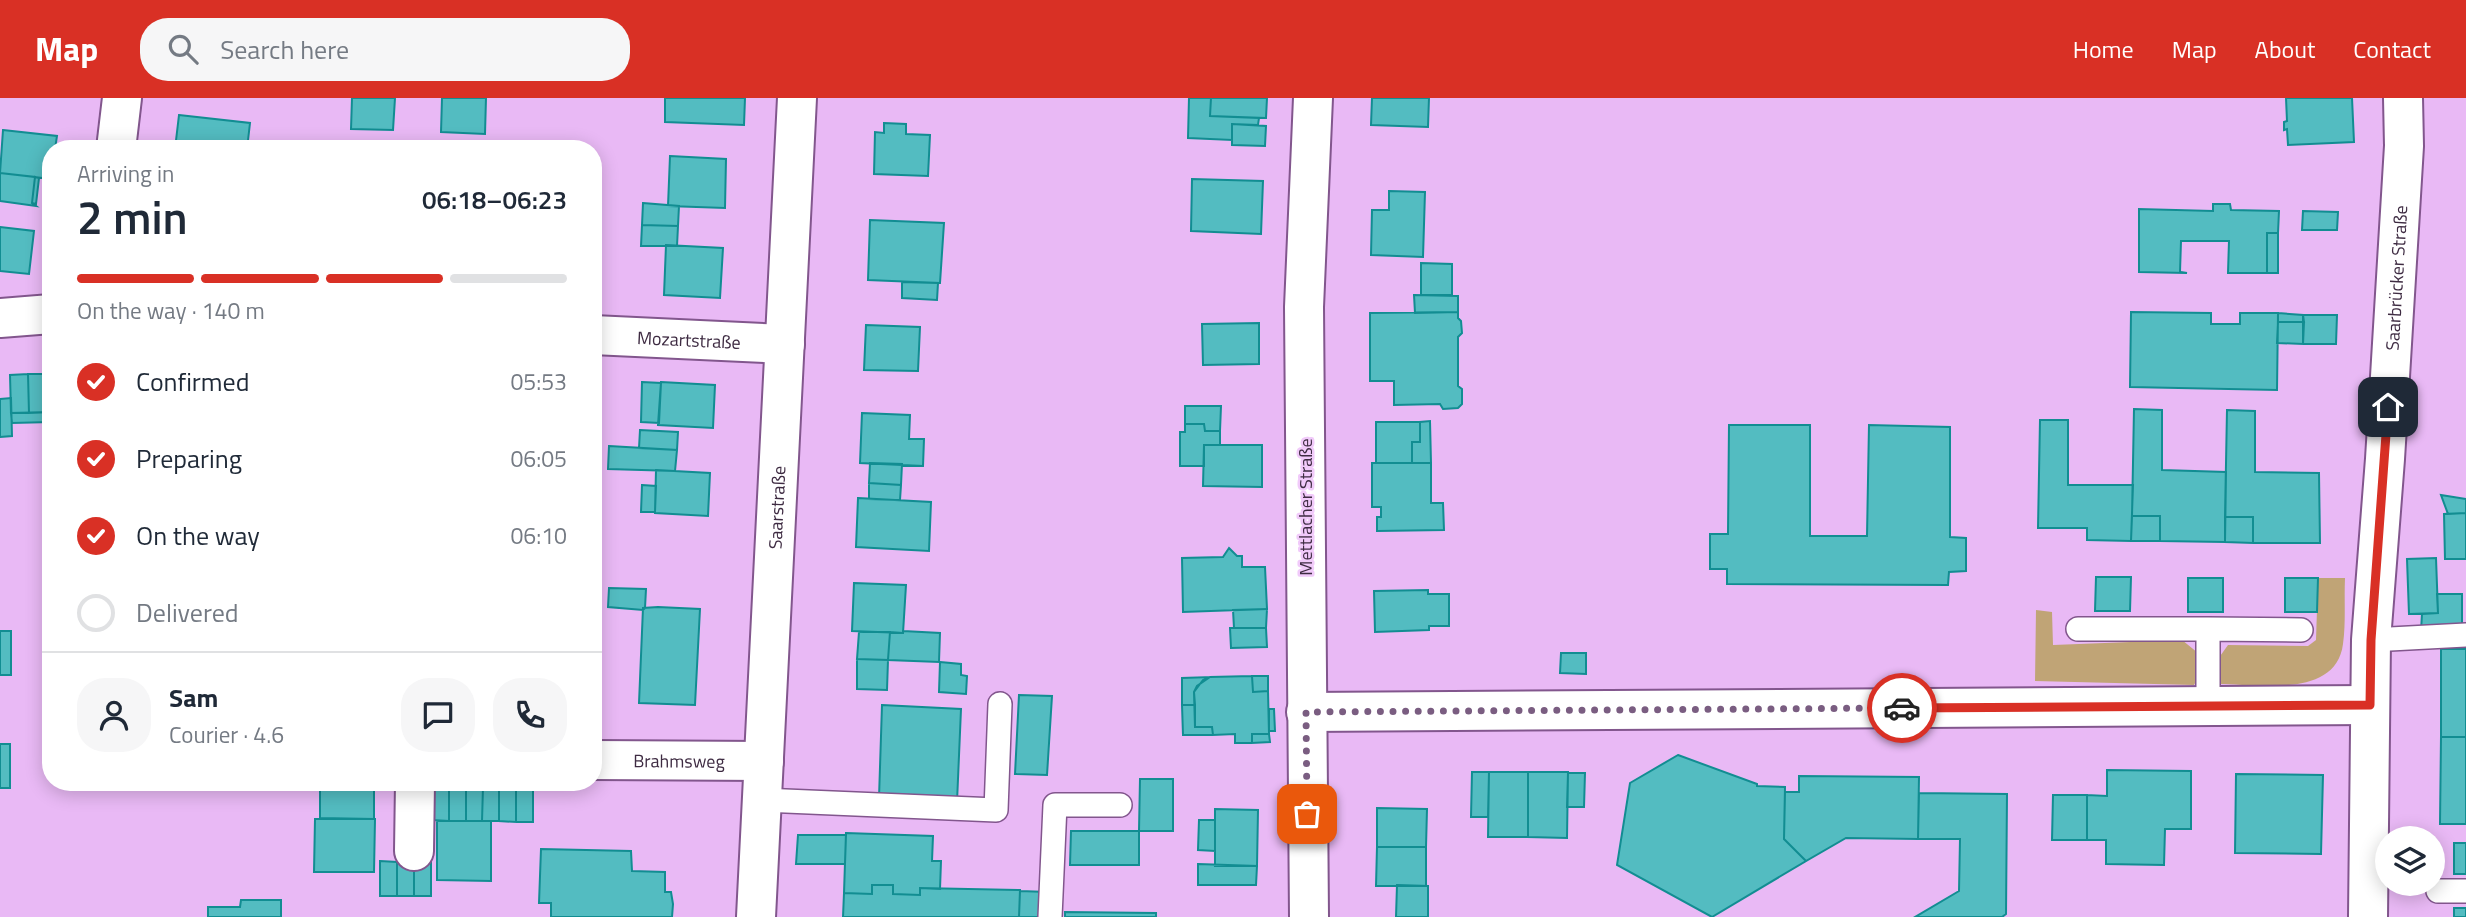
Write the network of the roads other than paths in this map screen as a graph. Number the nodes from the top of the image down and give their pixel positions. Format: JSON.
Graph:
{"nodes":[{"id":1,"x":122,"y":98,"type":"edge"},
{"id":2,"x":797,"y":98,"type":"edge"},
{"id":3,"x":1313,"y":98,"type":"edge"},
{"id":4,"x":2403,"y":98,"type":"edge"},
{"id":5,"x":117,"y":140,"type":"edge"},
{"id":6,"x":42,"y":315,"type":"edge"},
{"id":7,"x":0,"y":318,"type":"edge"},
{"id":8,"x":602,"y":335,"type":"edge"},
{"id":9,"x":785,"y":344,"type":"junction"},
{"id":10,"x":2078,"y":629,"type":"dead end"},
{"id":11,"x":2208,"y":629,"type":"junction"},
{"id":12,"x":2301,"y":630,"type":"dead end"},
{"id":13,"x":2466,"y":635,"type":"edge"},
{"id":14,"x":2371,"y":640,"type":"junction"},
{"id":15,"x":1000,"y":704,"type":"dead end"},
{"id":16,"x":2370,"y":705,"type":"junction"},
{"id":17,"x":2208,"y":706,"type":"junction"},
{"id":18,"x":1306,"y":712,"type":"junction"},
{"id":19,"x":602,"y":760,"type":"edge"},
{"id":20,"x":764,"y":761,"type":"junction"},
{"id":21,"x":415,"y":791,"type":"edge"},
{"id":22,"x":762,"y":800,"type":"junction"},
{"id":23,"x":1120,"y":805,"type":"dead end"},
{"id":24,"x":414,"y":851,"type":"dead end"},
{"id":25,"x":2445,"y":891,"type":"edge"},
{"id":26,"x":2466,"y":891,"type":"edge"},
{"id":27,"x":756,"y":917,"type":"edge"},
{"id":28,"x":1050,"y":917,"type":"edge"},
{"id":29,"x":1308,"y":917,"type":"edge"},
{"id":30,"x":2368,"y":917,"type":"edge"}],
"edges":[{"from":1,"to":5,"type":"street"},
{"from":2,"to":9,"type":"street","name":"Saarstraße"},
{"from":3,"to":18,"type":"street","name":"Mettlacher Straße"},
{"from":4,"to":14,"type":"street","name":"Saarbrücker Straße"},
{"from":6,"to":7,"type":"street"},
{"from":8,"to":9,"type":"street","name":"Mozartstraße"},
{"from":9,"to":20,"type":"street","name":"Saarstraße"},
{"from":10,"to":11,"type":"lane"},
{"from":11,"to":12,"type":"lane"},
{"from":11,"to":17,"type":"lane"},
{"from":13,"to":14,"type":"lane"},
{"from":14,"to":16,"type":"street","name":"Saarbrücker Straße"},
{"from":15,"to":22,"type":"lane"},
{"from":16,"to":17,"type":"street"},
{"from":16,"to":30,"type":"street","name":"Saarbrücker Straße"},
{"from":17,"to":18,"type":"street"},
{"from":18,"to":29,"type":"street","name":"Mettlacher Straße"},
{"from":19,"to":20,"type":"street","name":"Brahmsweg"},
{"from":20,"to":22,"type":"street","name":"Saarstraße"},
{"from":21,"to":24,"type":"street"},
{"from":22,"to":27,"type":"street","name":"Saarstraße"},
{"from":23,"to":28,"type":"lane"},
{"from":25,"to":26,"type":"lane"}]}
